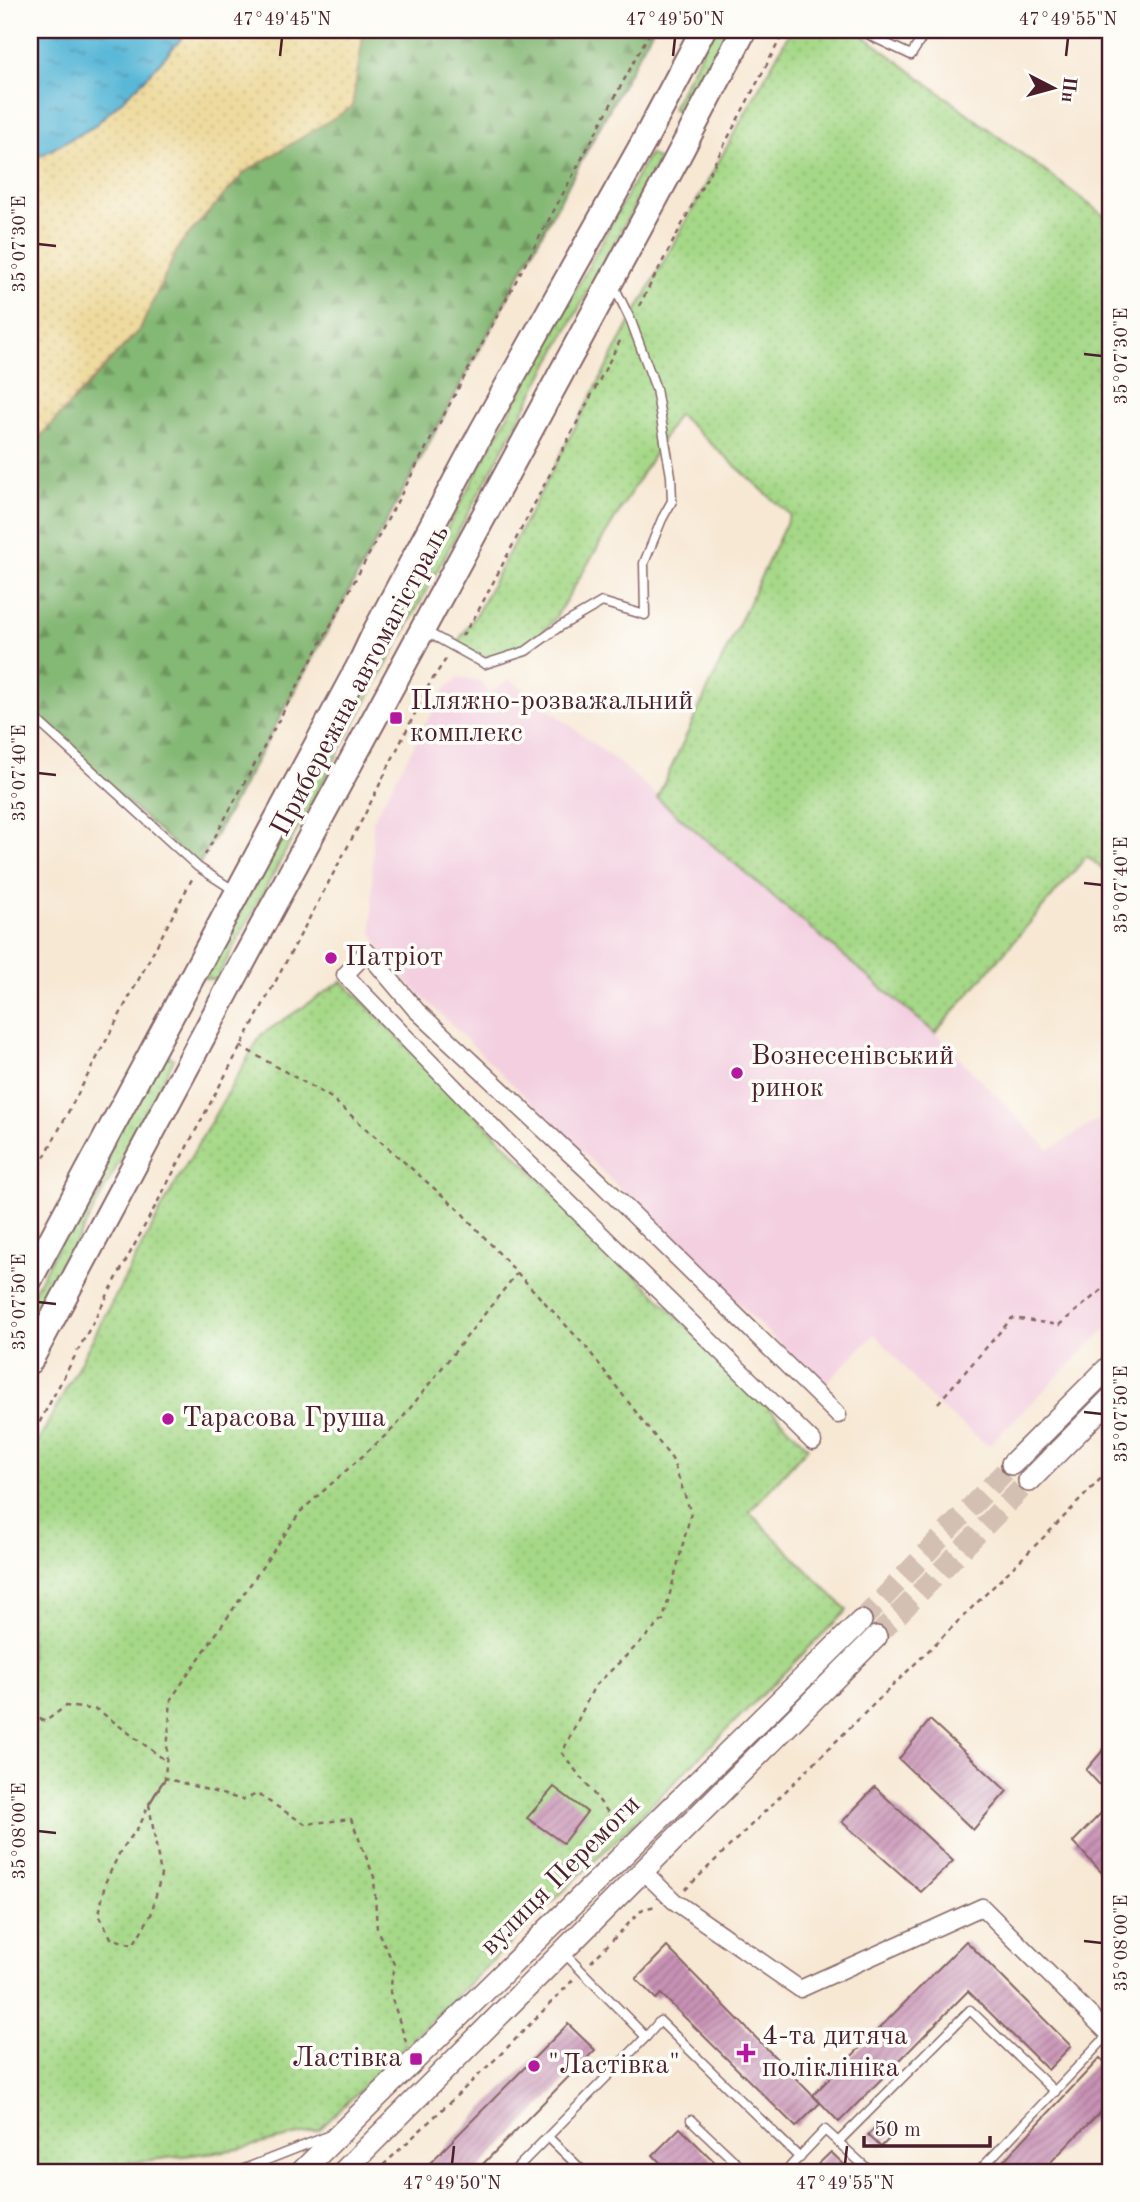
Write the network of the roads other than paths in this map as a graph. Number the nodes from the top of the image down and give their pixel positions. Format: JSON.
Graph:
{"nodes":[{"id":1,"x":703,"y":30,"type":"edge"},
{"id":2,"x":744,"y":30,"type":"edge"},
{"id":3,"x":862,"y":30,"type":"edge"},
{"id":4,"x":927,"y":30,"type":"edge"},
{"id":5,"x":657,"y":115,"type":"junction"},
{"id":6,"x":695,"y":125,"type":"junction"},
{"id":7,"x":642,"y":145,"type":"junction"},
{"id":8,"x":672,"y":168,"type":"junction"},
{"id":9,"x":611,"y":281,"type":"junction"},
{"id":10,"x":423,"y":630,"type":"junction"},
{"id":11,"x":30,"y":714,"type":"edge"},
{"id":12,"x":237,"y":893,"type":"junction"},
{"id":13,"x":232,"y":982,"type":"junction"},
{"id":14,"x":189,"y":983,"type":"junction"},
{"id":15,"x":156,"y":1044,"type":"junction"},
{"id":16,"x":182,"y":1074,"type":"junction"},
{"id":17,"x":30,"y":1279,"type":"edge"},
{"id":18,"x":30,"y":1361,"type":"edge"},
{"id":19,"x":1110,"y":1366,"type":"edge"},
{"id":20,"x":1110,"y":1399,"type":"edge"},
{"id":21,"x":838,"y":1415,"type":"dead end"},
{"id":22,"x":813,"y":1442,"type":"dead end"},
{"id":23,"x":1012,"y":1464,"type":"tunnel mouth"},
{"id":24,"x":1029,"y":1481,"type":"tunnel mouth"},
{"id":25,"x":861,"y":1621,"type":"tunnel mouth"},
{"id":26,"x":876,"y":1637,"type":"tunnel mouth"},
{"id":27,"x":625,"y":1842,"type":"junction"},
{"id":28,"x":643,"y":1871,"type":"junction"},
{"id":29,"x":598,"y":1880,"type":"junction"},
{"id":30,"x":617,"y":1898,"type":"junction"},
{"id":31,"x":563,"y":1952,"type":"junction"},
{"id":32,"x":1110,"y":2035,"type":"edge"},
{"id":33,"x":646,"y":2037,"type":"junction"},
{"id":34,"x":1055,"y":2092,"type":"junction"},
{"id":35,"x":691,"y":2120,"type":"dead end"},
{"id":36,"x":346,"y":2127,"type":"junction"},
{"id":37,"x":548,"y":2137,"type":"junction"},
{"id":38,"x":838,"y":2142,"type":"junction"},
{"id":39,"x":800,"y":2158,"type":"junction"},
{"id":40,"x":236,"y":2172,"type":"edge"},
{"id":41,"x":301,"y":2172,"type":"edge"},
{"id":42,"x":343,"y":2172,"type":"edge"},
{"id":43,"x":513,"y":2172,"type":"edge"},
{"id":44,"x":584,"y":2172,"type":"edge"},
{"id":45,"x":746,"y":2172,"type":"edge"},
{"id":46,"x":785,"y":2172,"type":"edge"},
{"id":47,"x":871,"y":2172,"type":"edge"},
{"id":48,"x":978,"y":2172,"type":"edge"}],
"edges":[{"from":1,"to":5,"type":"main road","name":"Прибережна автомагістраль"},
{"from":2,"to":6,"type":"main road","name":"Прибережна автомагістраль"},
{"from":3,"to":4,"type":"lane"},
{"from":5,"to":6,"type":"main road"},
{"from":5,"to":7,"type":"main road","name":"Прибережна автомагістраль"},
{"from":6,"to":8,"type":"main road","name":"Прибережна автомагістраль"},
{"from":7,"to":8,"type":"main road"},
{"from":7,"to":12,"type":"main road","name":"Прибережна автомагістраль"},
{"from":8,"to":9,"type":"main road","name":"Прибережна автомагістраль"},
{"from":9,"to":10,"type":"main road","name":"Прибережна автомагістраль"},
{"from":9,"to":10,"type":"lane"},
{"from":10,"to":13,"type":"main road","name":"Прибережна автомагістраль"},
{"from":11,"to":12,"type":"lane"},
{"from":12,"to":14,"type":"main road","name":"Прибережна автомагістраль"},
{"from":13,"to":14,"type":"main road"},
{"from":13,"to":16,"type":"main road","name":"Прибережна автомагістраль"},
{"from":14,"to":15,"type":"main road","name":"Прибережна автомагістраль"},
{"from":15,"to":16,"type":"main road"},
{"from":15,"to":17,"type":"main road","name":"Прибережна автомагістраль"},
{"from":16,"to":18,"type":"main road","name":"Прибережна автомагістраль"},
{"from":19,"to":23,"type":"main road"},
{"from":20,"to":24,"type":"main road"},
{"from":21,"to":22,"type":"street"},
{"from":25,"to":27,"type":"main road","name":"вулиця Перемоги"},
{"from":26,"to":28,"type":"main road","name":"вулиця Перемоги"},
{"from":27,"to":28,"type":"main road"},
{"from":27,"to":29,"type":"main road","name":"вулиця Перемоги"},
{"from":28,"to":30,"type":"main road","name":"вулиця Перемоги"},
{"from":28,"to":32,"type":"street"},
{"from":29,"to":30,"type":"main road"},
{"from":29,"to":36,"type":"main road","name":"вулиця Перемоги"},
{"from":30,"to":31,"type":"main road","name":"вулиця Перемоги"},
{"from":31,"to":33,"type":"lane"},
{"from":31,"to":42,"type":"main road","name":"вулиця Перемоги"},
{"from":32,"to":34,"type":"lane"},
{"from":33,"to":37,"type":"lane"},
{"from":33,"to":39,"type":"lane"},
{"from":34,"to":38,"type":"lane"},
{"from":34,"to":48,"type":"lane"},
{"from":35,"to":45,"type":"lane"},
{"from":36,"to":40,"type":"lane"},
{"from":36,"to":41,"type":"main road","name":"вулиця Перемоги"},
{"from":37,"to":43,"type":"lane"},
{"from":37,"to":44,"type":"lane"},
{"from":38,"to":39,"type":"lane"},
{"from":38,"to":47,"type":"lane"},
{"from":39,"to":46,"type":"lane"}]}
